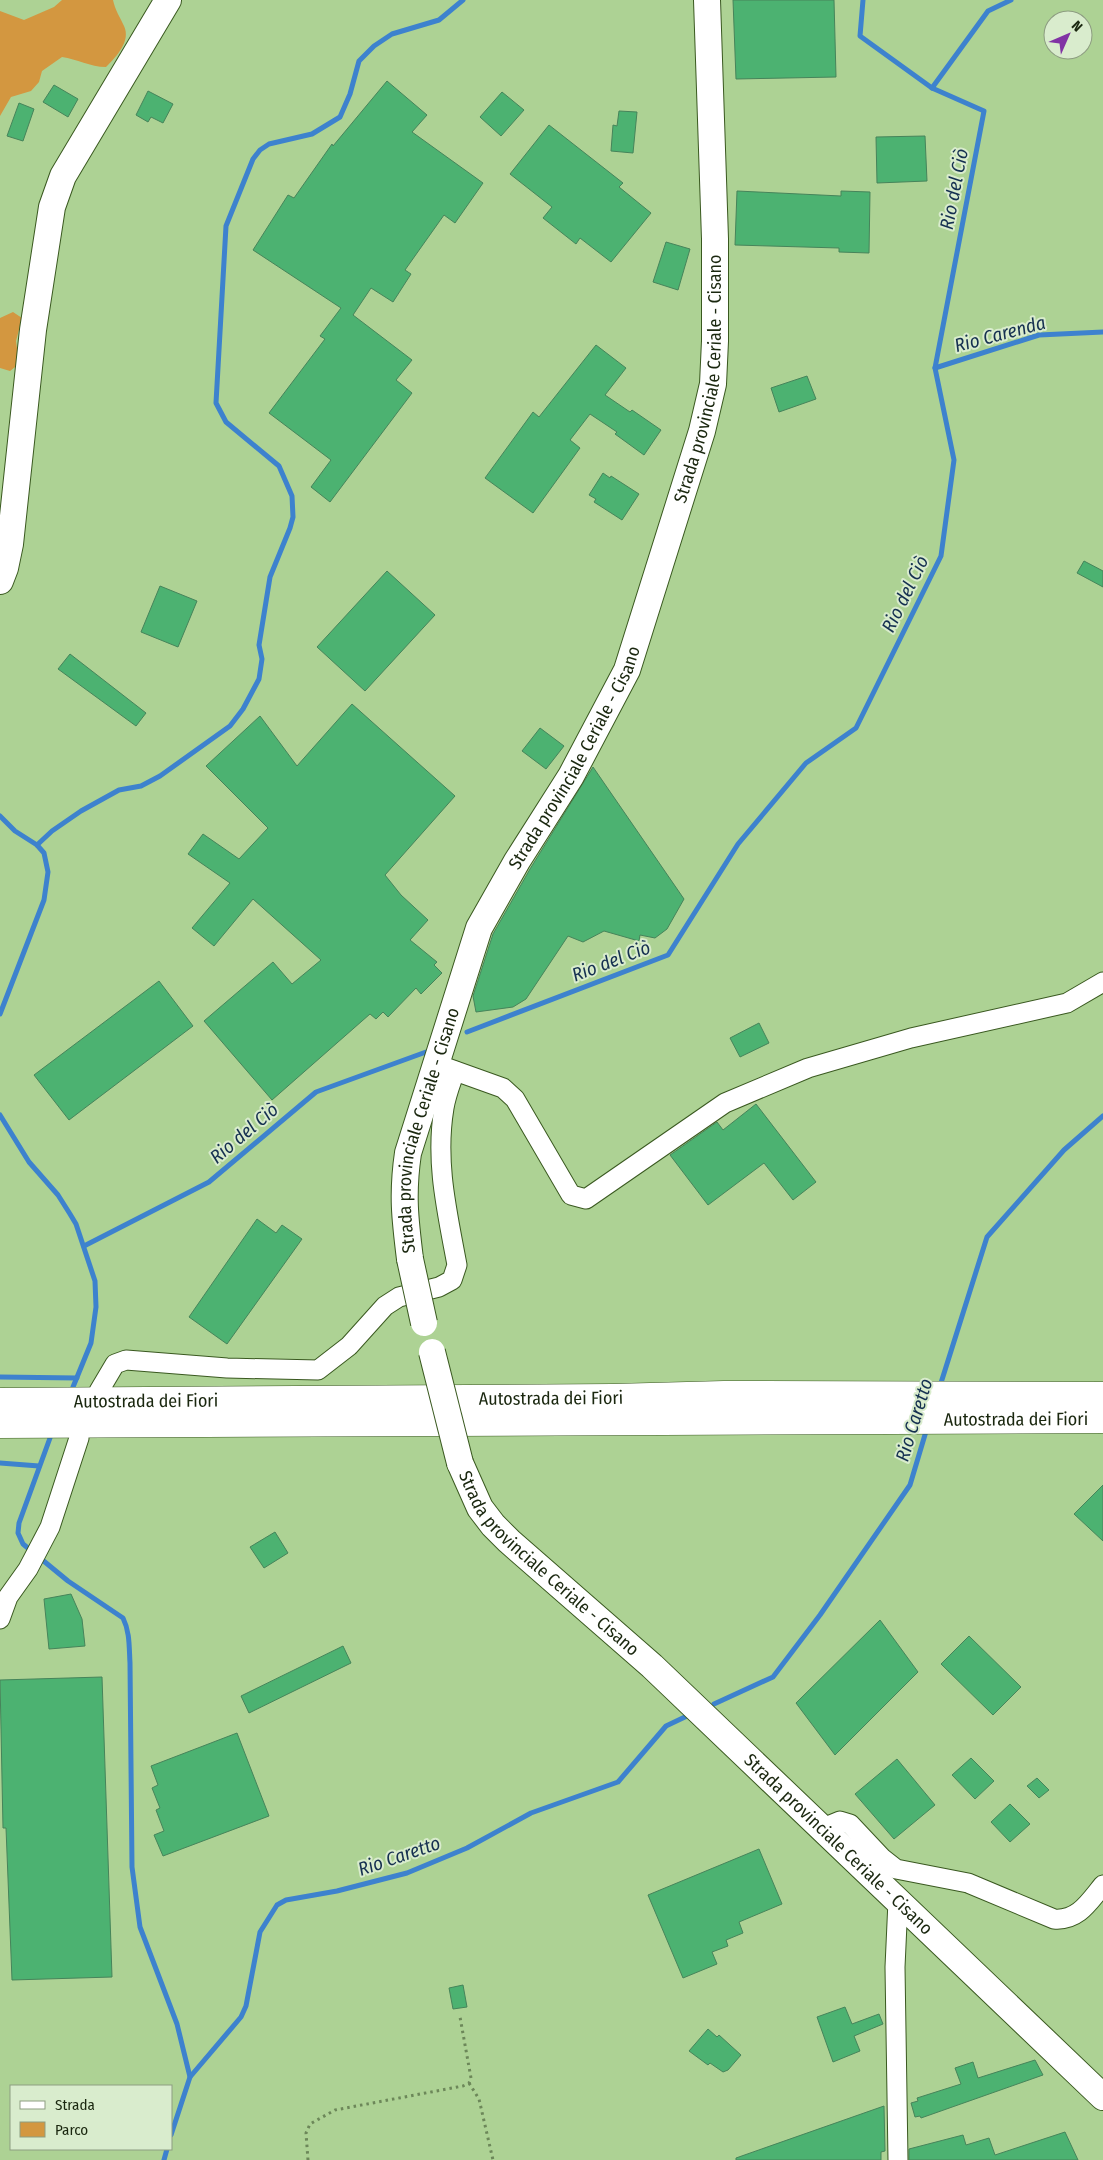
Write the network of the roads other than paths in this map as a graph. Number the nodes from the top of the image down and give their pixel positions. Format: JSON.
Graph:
{"nodes":[{"id":1,"x":168,"y":0,"type":"edge"},
{"id":2,"x":707,"y":0,"type":"edge"},
{"id":3,"x":0,"y":581,"type":"edge"},
{"id":4,"x":1103,"y":982,"type":"edge"},
{"id":5,"x":446,"y":1067,"type":"junction"},
{"id":6,"x":99,"y":1390,"type":"dead end"},
{"id":7,"x":1103,"y":1396,"type":"edge"},
{"id":8,"x":0,"y":1402,"type":"edge"},
{"id":9,"x":1103,"y":1419,"type":"edge"},
{"id":10,"x":0,"y":1424,"type":"edge"},
{"id":11,"x":79,"y":1438,"type":"dead end"},
{"id":12,"x":0,"y":1619,"type":"edge"},
{"id":13,"x":822,"y":1828,"type":"junction"},
{"id":14,"x":1103,"y":1885,"type":"edge"},
{"id":15,"x":898,"y":1901,"type":"junction"},
{"id":16,"x":1103,"y":2096,"type":"edge"},
{"id":17,"x":898,"y":2160,"type":"edge"}],
"edges":[{"from":1,"to":3,"type":"main road"},
{"from":2,"to":5,"type":"main road","name":"Strada provinciale Ceriale - Cisano"},
{"from":4,"to":5,"type":"street"},
{"from":5,"to":6,"type":"street"},
{"from":5,"to":13,"type":"main road","name":"Strada provinciale Ceriale - Cisano","bridge":true},
{"from":7,"to":8,"type":"highway","name":"Autostrada dei Fiori"},
{"from":9,"to":10,"type":"highway","name":"Autostrada dei Fiori"},
{"from":11,"to":12,"type":"street"},
{"from":13,"to":14,"type":"street"},
{"from":13,"to":15,"type":"main road","name":"Strada provinciale Ceriale - Cisano"},
{"from":15,"to":16,"type":"main road","name":"Strada provinciale Ceriale - Cisano"},
{"from":15,"to":17,"type":"street"}]}
